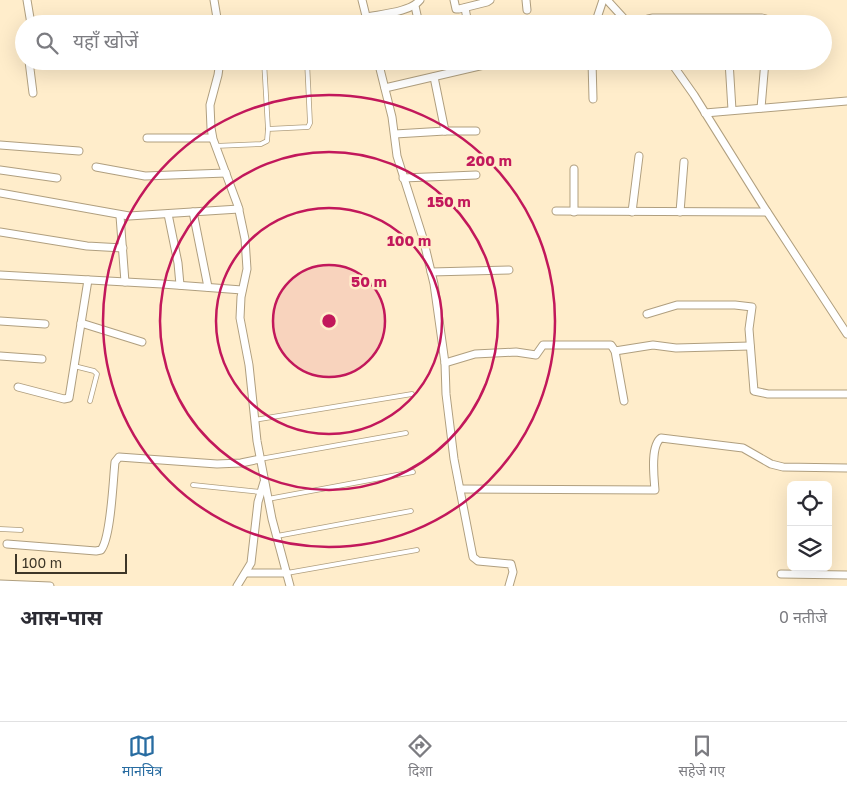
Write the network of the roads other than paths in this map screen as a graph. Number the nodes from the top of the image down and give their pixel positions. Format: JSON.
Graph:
{"nodes":[{"id":1,"x":27,"y":0,"type":"edge"},
{"id":2,"x":214,"y":0,"type":"edge"},
{"id":3,"x":362,"y":0,"type":"edge"},
{"id":4,"x":454,"y":0,"type":"edge"},
{"id":5,"x":490,"y":0,"type":"edge"},
{"id":6,"x":526,"y":0,"type":"edge"},
{"id":7,"x":609,"y":1,"type":"edge"},
{"id":8,"x":417,"y":3,"type":"edge"},
{"id":9,"x":465,"y":8,"type":"junction"},
{"id":10,"x":527,"y":10,"type":"dead end"},
{"id":11,"x":29,"y":15,"type":"edge"},
{"id":12,"x":216,"y":15,"type":"edge"},
{"id":13,"x":366,"y":15,"type":"edge"},
{"id":14,"x":382,"y":15,"type":"edge"},
{"id":15,"x":466,"y":15,"type":"edge"},
{"id":16,"x":600,"y":15,"type":"edge"},
{"id":17,"x":621,"y":15,"type":"edge"},
{"id":18,"x":30,"y":70,"type":"edge"},
{"id":19,"x":218,"y":70,"type":"edge"},
{"id":20,"x":265,"y":70,"type":"edge"},
{"id":21,"x":307,"y":70,"type":"edge"},
{"id":22,"x":380,"y":70,"type":"edge"},
{"id":23,"x":458,"y":70,"type":"edge"},
{"id":24,"x":592,"y":70,"type":"edge"},
{"id":25,"x":676,"y":70,"type":"edge"},
{"id":26,"x":730,"y":70,"type":"edge"},
{"id":27,"x":764,"y":70,"type":"edge"},
{"id":28,"x":434,"y":77,"type":"junction"},
{"id":29,"x":385,"y":88,"type":"junction"},
{"id":30,"x":33,"y":93,"type":"dead end"},
{"id":31,"x":593,"y":99,"type":"dead end"},
{"id":32,"x":847,"y":101,"type":"edge"},
{"id":33,"x":761,"y":108,"type":"junction"},
{"id":34,"x":732,"y":110,"type":"junction"},
{"id":35,"x":705,"y":113,"type":"junction"},
{"id":36,"x":268,"y":129,"type":"junction"},
{"id":37,"x":445,"y":131,"type":"junction"},
{"id":38,"x":476,"y":131,"type":"dead end"},
{"id":39,"x":395,"y":134,"type":"junction"},
{"id":40,"x":147,"y":138,"type":"dead end"},
{"id":41,"x":212,"y":138,"type":"junction"},
{"id":42,"x":0,"y":145,"type":"edge"},
{"id":43,"x":215,"y":146,"type":"junction"},
{"id":44,"x":79,"y":150,"type":"dead end"},
{"id":45,"x":640,"y":156,"type":"dead end"},
{"id":46,"x":684,"y":162,"type":"dead end"},
{"id":47,"x":96,"y":167,"type":"dead end"},
{"id":48,"x":574,"y":169,"type":"dead end"},
{"id":49,"x":0,"y":170,"type":"edge"},
{"id":50,"x":226,"y":173,"type":"junction"},
{"id":51,"x":476,"y":175,"type":"dead end"},
{"id":52,"x":57,"y":178,"type":"dead end"},
{"id":53,"x":403,"y":178,"type":"junction"},
{"id":54,"x":0,"y":193,"type":"edge"},
{"id":55,"x":239,"y":209,"type":"junction"},
{"id":56,"x":193,"y":212,"type":"junction"},
{"id":57,"x":556,"y":212,"type":"dead end"},
{"id":58,"x":574,"y":212,"type":"junction"},
{"id":59,"x":632,"y":212,"type":"junction"},
{"id":60,"x":680,"y":212,"type":"junction"},
{"id":61,"x":767,"y":212,"type":"junction"},
{"id":62,"x":168,"y":214,"type":"junction"},
{"id":63,"x":120,"y":216,"type":"junction"},
{"id":64,"x":0,"y":232,"type":"edge"},
{"id":65,"x":123,"y":248,"type":"junction"},
{"id":66,"x":509,"y":270,"type":"dead end"},
{"id":67,"x":431,"y":272,"type":"junction"},
{"id":68,"x":0,"y":276,"type":"edge"},
{"id":69,"x":88,"y":280,"type":"junction"},
{"id":70,"x":125,"y":282,"type":"junction"},
{"id":71,"x":180,"y":285,"type":"junction"},
{"id":72,"x":208,"y":287,"type":"junction"},
{"id":73,"x":242,"y":290,"type":"junction"},
{"id":74,"x":647,"y":314,"type":"dead end"},
{"id":75,"x":0,"y":321,"type":"edge"},
{"id":76,"x":81,"y":323,"type":"junction"},
{"id":77,"x":45,"y":324,"type":"dead end"},
{"id":78,"x":847,"y":334,"type":"edge"},
{"id":79,"x":142,"y":342,"type":"dead end"},
{"id":80,"x":750,"y":346,"type":"junction"},
{"id":81,"x":615,"y":351,"type":"junction"},
{"id":82,"x":0,"y":356,"type":"edge"},
{"id":83,"x":42,"y":359,"type":"dead end"},
{"id":84,"x":445,"y":363,"type":"junction"},
{"id":85,"x":74,"y":366,"type":"junction"},
{"id":86,"x":18,"y":386,"type":"dead end"},
{"id":87,"x":412,"y":394,"type":"dead end"},
{"id":88,"x":847,"y":394,"type":"edge"},
{"id":89,"x":90,"y":401,"type":"dead end"},
{"id":90,"x":624,"y":401,"type":"dead end"},
{"id":91,"x":254,"y":420,"type":"junction"},
{"id":92,"x":406,"y":433,"type":"dead end"},
{"id":93,"x":260,"y":459,"type":"junction"},
{"id":94,"x":847,"y":468,"type":"edge"},
{"id":95,"x":413,"y":472,"type":"dead end"},
{"id":96,"x":264,"y":480,"type":"junction"},
{"id":97,"x":193,"y":485,"type":"dead end"},
{"id":98,"x":460,"y":489,"type":"junction"},
{"id":99,"x":260,"y":492,"type":"junction"},
{"id":100,"x":268,"y":499,"type":"junction"},
{"id":101,"x":411,"y":511,"type":"dead end"},
{"id":102,"x":0,"y":529,"type":"edge"},
{"id":103,"x":21,"y":530,"type":"dead end"},
{"id":104,"x":277,"y":536,"type":"junction"},
{"id":105,"x":6,"y":544,"type":"dead end"},
{"id":106,"x":417,"y":550,"type":"dead end"},
{"id":107,"x":246,"y":573,"type":"junction"},
{"id":108,"x":287,"y":573,"type":"junction"},
{"id":109,"x":781,"y":574,"type":"dead end"},
{"id":110,"x":847,"y":575,"type":"edge"},
{"id":111,"x":0,"y":584,"type":"edge"},
{"id":112,"x":50,"y":586,"type":"edge"},
{"id":113,"x":238,"y":586,"type":"edge"},
{"id":114,"x":290,"y":586,"type":"edge"},
{"id":115,"x":509,"y":586,"type":"edge"}],
"edges":[{"from":1,"to":11,"type":"street"},
{"from":2,"to":12,"type":"street"},
{"from":3,"to":13,"type":"street"},
{"from":4,"to":9,"type":"street"},
{"from":5,"to":9,"type":"street"},
{"from":6,"to":10,"type":"street"},
{"from":7,"to":16,"type":"street"},
{"from":7,"to":17,"type":"street"},
{"from":8,"to":14,"type":"street"},
{"from":9,"to":15,"type":"street"},
{"from":18,"to":30,"type":"street"},
{"from":19,"to":41,"type":"street"},
{"from":20,"to":36,"type":"lane"},
{"from":21,"to":36,"type":"lane"},
{"from":22,"to":29,"type":"street"},
{"from":23,"to":28,"type":"street"},
{"from":24,"to":31,"type":"street"},
{"from":25,"to":35,"type":"street"},
{"from":26,"to":34,"type":"street"},
{"from":27,"to":33,"type":"street"},
{"from":28,"to":29,"type":"street"},
{"from":28,"to":37,"type":"street"},
{"from":29,"to":39,"type":"street"},
{"from":32,"to":33,"type":"street"},
{"from":33,"to":34,"type":"street"},
{"from":34,"to":35,"type":"street"},
{"from":35,"to":61,"type":"street"},
{"from":36,"to":43,"type":"lane"},
{"from":37,"to":38,"type":"street"},
{"from":37,"to":39,"type":"street"},
{"from":39,"to":53,"type":"street"},
{"from":40,"to":41,"type":"street"},
{"from":41,"to":43,"type":"street"},
{"from":42,"to":44,"type":"street"},
{"from":43,"to":50,"type":"street"},
{"from":45,"to":59,"type":"street"},
{"from":46,"to":60,"type":"street"},
{"from":47,"to":50,"type":"street"},
{"from":48,"to":58,"type":"street"},
{"from":49,"to":52,"type":"street"},
{"from":50,"to":55,"type":"street"},
{"from":51,"to":53,"type":"street"},
{"from":53,"to":67,"type":"street"},
{"from":54,"to":63,"type":"street"},
{"from":55,"to":56,"type":"street"},
{"from":55,"to":73,"type":"street"},
{"from":56,"to":62,"type":"street"},
{"from":56,"to":72,"type":"street"},
{"from":57,"to":58,"type":"street"},
{"from":58,"to":59,"type":"street"},
{"from":59,"to":60,"type":"street"},
{"from":60,"to":61,"type":"street"},
{"from":61,"to":78,"type":"street"},
{"from":62,"to":63,"type":"street"},
{"from":62,"to":71,"type":"street"},
{"from":63,"to":65,"type":"street"},
{"from":64,"to":65,"type":"street"},
{"from":65,"to":70,"type":"street"},
{"from":66,"to":67,"type":"street"},
{"from":67,"to":84,"type":"street"},
{"from":68,"to":69,"type":"street"},
{"from":69,"to":70,"type":"street"},
{"from":69,"to":76,"type":"street"},
{"from":70,"to":71,"type":"street"},
{"from":71,"to":72,"type":"street"},
{"from":72,"to":73,"type":"street"},
{"from":73,"to":91,"type":"street"},
{"from":74,"to":80,"type":"street"},
{"from":75,"to":77,"type":"street"},
{"from":76,"to":79,"type":"street"},
{"from":76,"to":85,"type":"street"},
{"from":80,"to":81,"type":"street"},
{"from":80,"to":88,"type":"street"},
{"from":81,"to":84,"type":"street"},
{"from":81,"to":90,"type":"street"},
{"from":82,"to":83,"type":"street"},
{"from":84,"to":98,"type":"street"},
{"from":85,"to":86,"type":"street"},
{"from":85,"to":89,"type":"lane"},
{"from":87,"to":91,"type":"lane"},
{"from":91,"to":93,"type":"street"},
{"from":92,"to":93,"type":"lane"},
{"from":93,"to":96,"type":"street"},
{"from":93,"to":105,"type":"street"},
{"from":94,"to":98,"type":"street"},
{"from":95,"to":100,"type":"lane"},
{"from":96,"to":99,"type":"street"},
{"from":96,"to":100,"type":"street"},
{"from":97,"to":99,"type":"lane"},
{"from":98,"to":115,"type":"street"},
{"from":99,"to":107,"type":"street"},
{"from":100,"to":104,"type":"street"},
{"from":101,"to":104,"type":"lane"},
{"from":102,"to":103,"type":"lane"},
{"from":104,"to":108,"type":"street"},
{"from":106,"to":108,"type":"lane"},
{"from":107,"to":108,"type":"street"},
{"from":107,"to":113,"type":"street"},
{"from":108,"to":114,"type":"street"},
{"from":109,"to":110,"type":"street"},
{"from":111,"to":112,"type":"street"}]}
